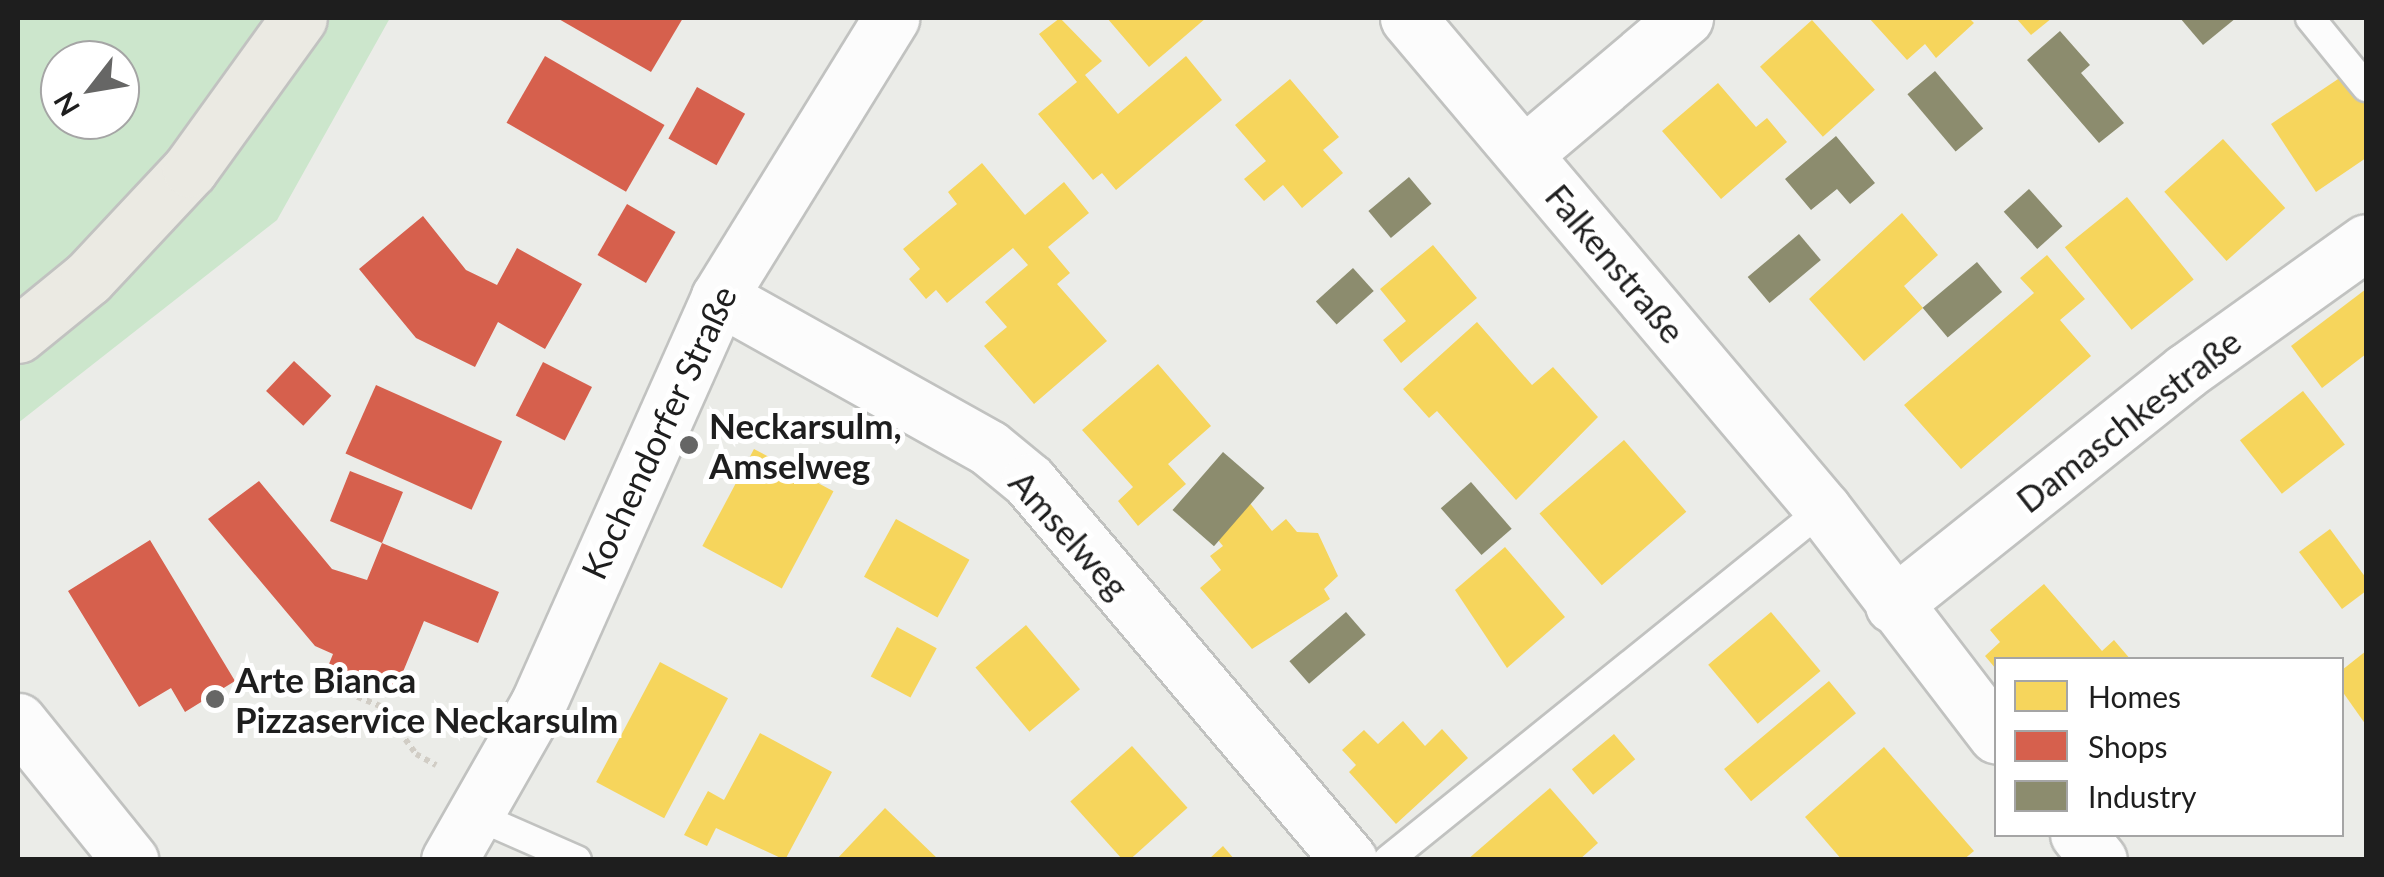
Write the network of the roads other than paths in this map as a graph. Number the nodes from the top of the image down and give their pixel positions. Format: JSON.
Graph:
{"nodes":[{"id":1,"x":271,"y":18,"type":"edge"},
{"id":2,"x":299,"y":18,"type":"edge"},
{"id":3,"x":891,"y":18,"type":"edge"},
{"id":4,"x":1408,"y":18,"type":"edge"},
{"id":5,"x":1684,"y":18,"type":"edge"},
{"id":6,"x":2310,"y":18,"type":"edge"},
{"id":7,"x":2366,"y":87,"type":"edge"},
{"id":8,"x":1524,"y":154,"type":"junction"},
{"id":9,"x":190,"y":169,"type":"junction"},
{"id":10,"x":2366,"y":242,"type":"edge"},
{"id":11,"x":718,"y":297,"type":"junction"},
{"id":12,"x":18,"y":335,"type":"edge"},
{"id":13,"x":1823,"y":509,"type":"junction"},
{"id":14,"x":1894,"y":605,"type":"junction"},
{"id":15,"x":18,"y":721,"type":"edge"},
{"id":16,"x":1994,"y":732,"type":"edge"},
{"id":17,"x":473,"y":824,"type":"edge"},
{"id":18,"x":2080,"y":837,"type":"edge"},
{"id":19,"x":130,"y":860,"type":"edge"},
{"id":20,"x":577,"y":860,"type":"edge"},
{"id":21,"x":1349,"y":860,"type":"edge"},
{"id":22,"x":1388,"y":860,"type":"edge"},
{"id":23,"x":2099,"y":860,"type":"edge"}],
"edges":[{"from":1,"to":9,"type":"highway"},
{"from":2,"to":9,"type":"highway"},
{"from":3,"to":11,"type":"street","name":"Kochendorfer Straße"},
{"from":4,"to":8,"type":"street","name":"Falkenstraße"},
{"from":5,"to":8,"type":"street"},
{"from":6,"to":7,"type":"lane"},
{"from":8,"to":13,"type":"street","name":"Falkenstraße"},
{"from":9,"to":12,"type":"highway"},
{"from":10,"to":14,"type":"street","name":"Damaschkestraße"},
{"from":11,"to":17,"type":"street","name":"Kochendorfer Straße"},
{"from":11,"to":21,"type":"street","name":"Amselweg"},
{"from":13,"to":14,"type":"street","name":"Falkenstraße"},
{"from":13,"to":22,"type":"lane"},
{"from":14,"to":16,"type":"street","name":"Falkenstraße"},
{"from":15,"to":19,"type":"street"},
{"from":17,"to":20,"type":"lane"},
{"from":18,"to":23,"type":"street"}]}
